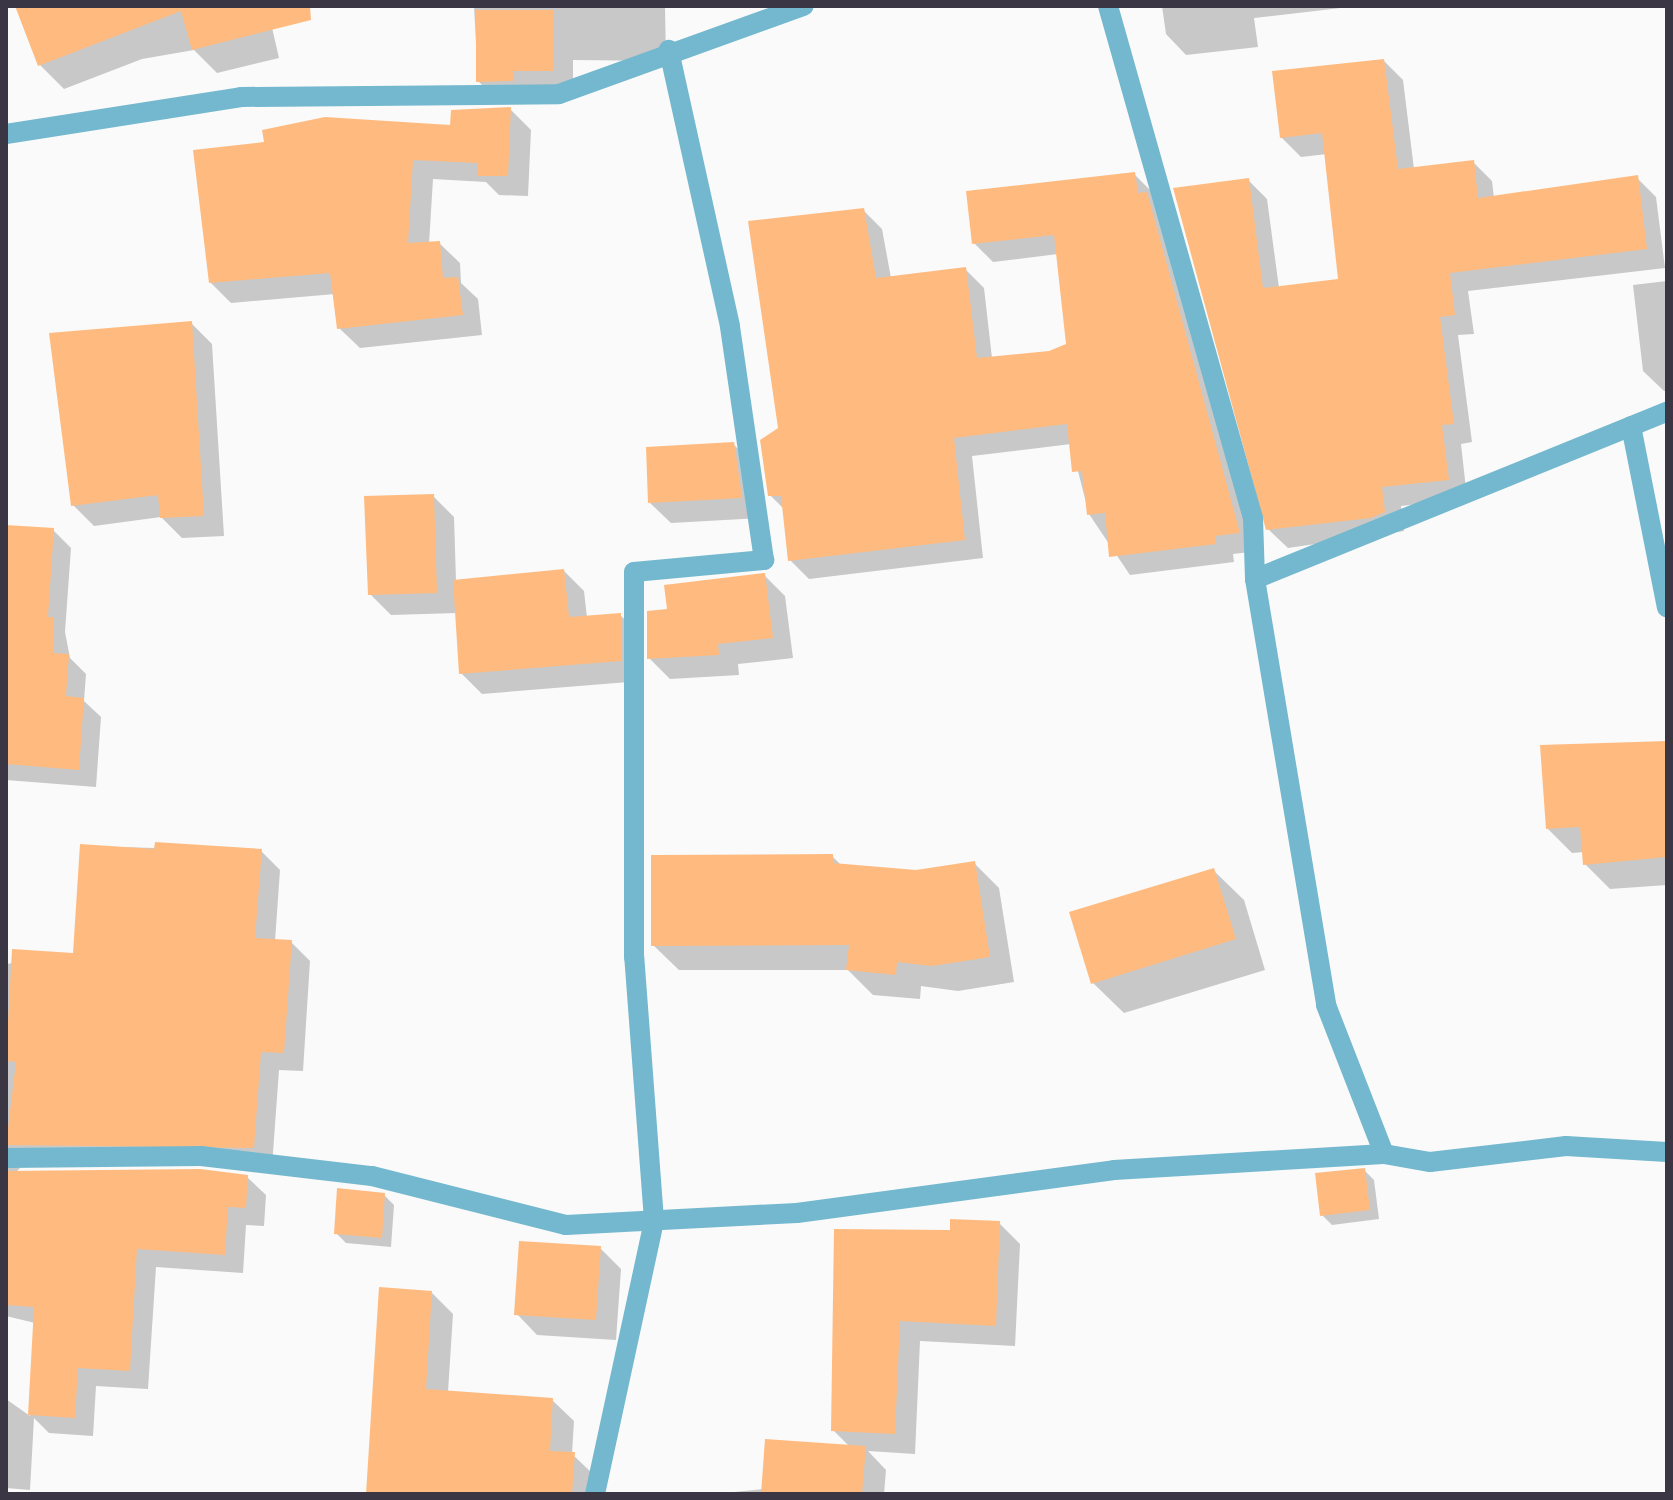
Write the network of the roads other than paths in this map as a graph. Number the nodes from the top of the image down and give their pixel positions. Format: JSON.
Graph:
{"nodes":[{"id":1,"x":804,"y":6,"type":"edge"},
{"id":2,"x":1108,"y":6,"type":"edge"},
{"id":3,"x":669,"y":50,"type":"junction"},
{"id":4,"x":6,"y":134,"type":"edge"},
{"id":5,"x":1667,"y":412,"type":"edge"},
{"id":6,"x":1631,"y":426,"type":"junction"},
{"id":7,"x":1255,"y":579,"type":"junction"},
{"id":8,"x":1667,"y":607,"type":"edge"},
{"id":9,"x":1667,"y":1152,"type":"edge"},
{"id":10,"x":1384,"y":1154,"type":"junction"},
{"id":11,"x":6,"y":1158,"type":"edge"},
{"id":12,"x":654,"y":1220,"type":"junction"},
{"id":13,"x":595,"y":1494,"type":"edge"}],
"edges":[{"from":1,"to":3,"type":"street"},
{"from":2,"to":7,"type":"street"},
{"from":3,"to":4,"type":"street"},
{"from":3,"to":12,"type":"street"},
{"from":5,"to":6,"type":"street"},
{"from":6,"to":7,"type":"street"},
{"from":6,"to":8,"type":"street"},
{"from":7,"to":10,"type":"street"},
{"from":9,"to":10,"type":"street"},
{"from":10,"to":12,"type":"street"},
{"from":11,"to":12,"type":"street"},
{"from":12,"to":13,"type":"street"}]}
